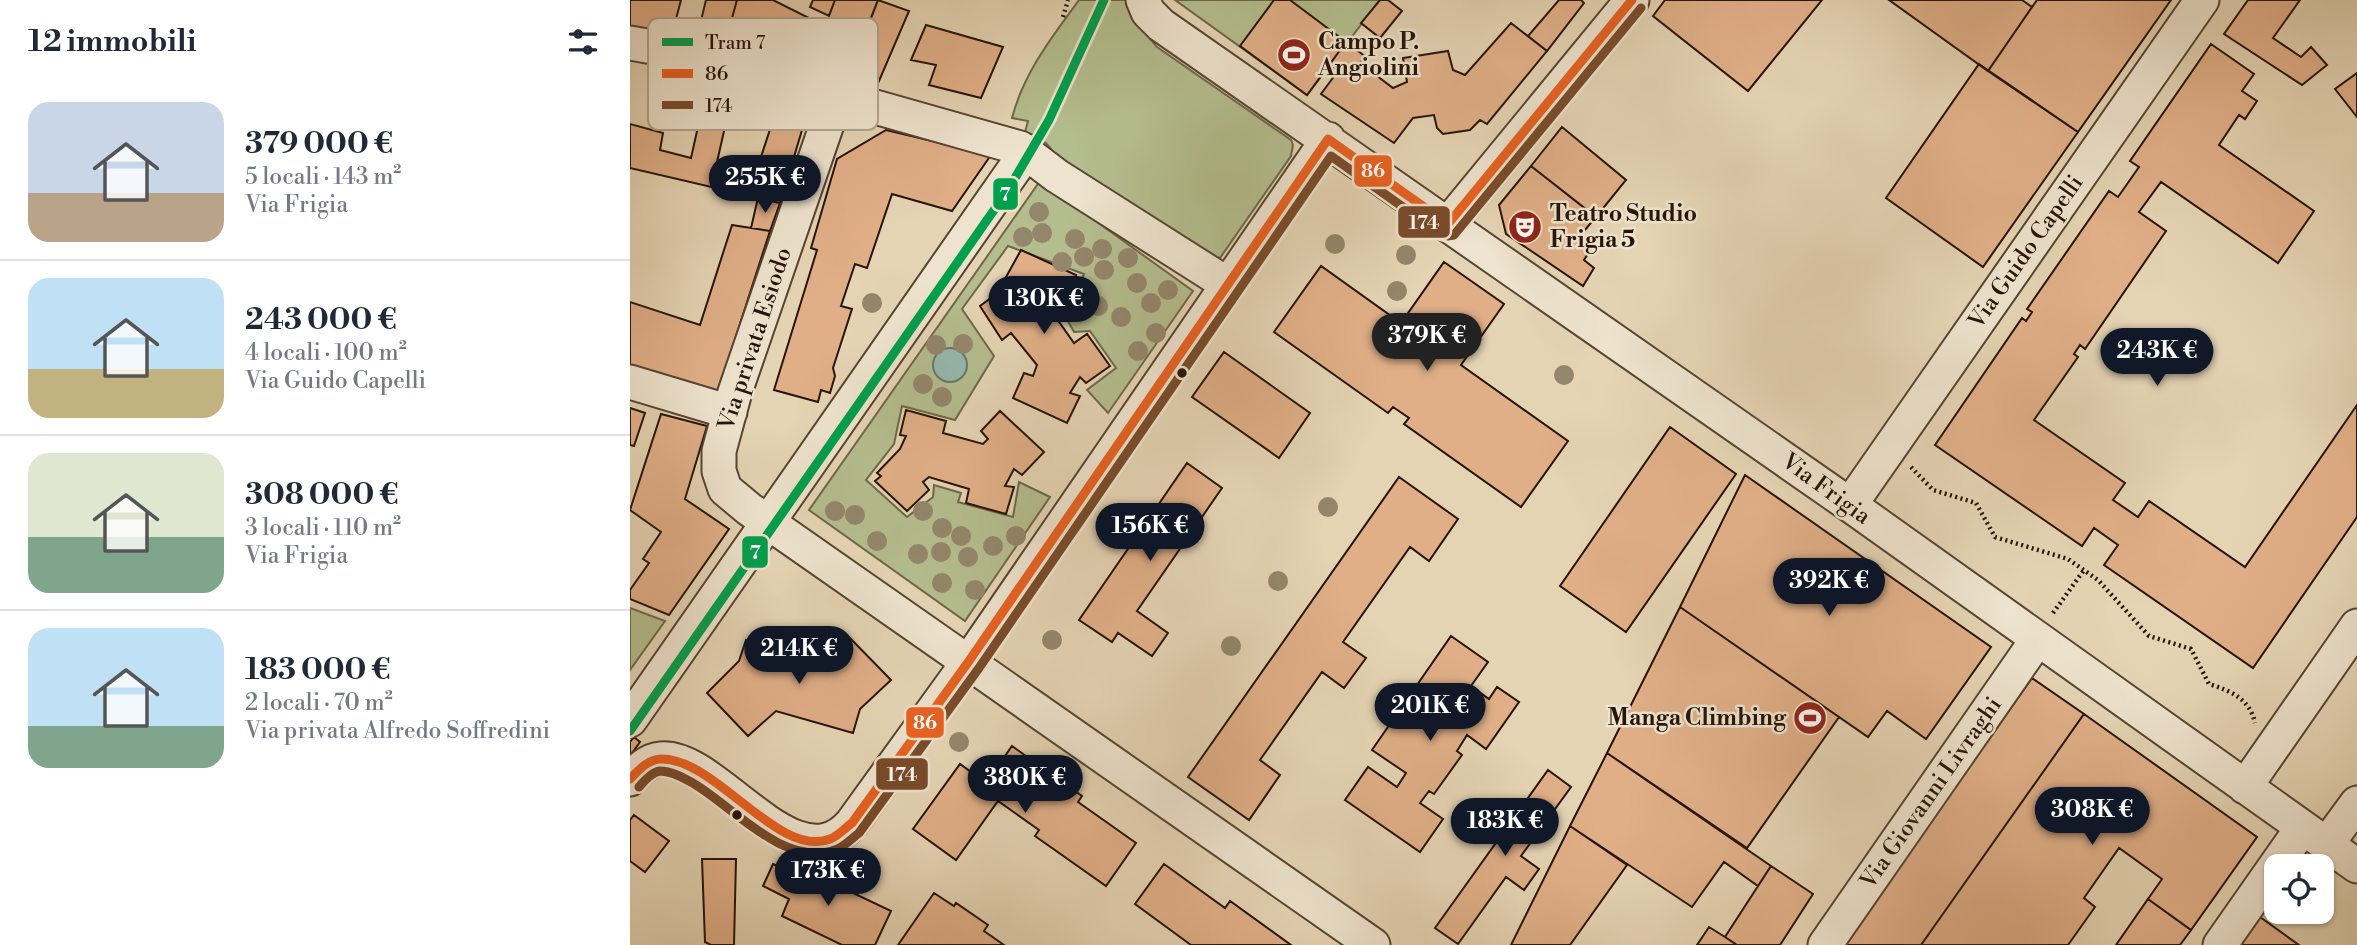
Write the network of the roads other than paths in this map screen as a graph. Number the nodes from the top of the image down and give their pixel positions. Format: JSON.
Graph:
{"nodes":[{"id":1,"x":1143,"y":0,"type":"edge"},
{"id":2,"x":1632,"y":0,"type":"edge"},
{"id":3,"x":2202,"y":0,"type":"edge"},
{"id":4,"x":630,"y":43,"type":"edge"},
{"id":5,"x":648,"y":46,"type":"edge"},
{"id":6,"x":878,"y":109,"type":"edge"},
{"id":7,"x":824,"y":130,"type":"edge"},
{"id":8,"x":1328,"y":139,"type":"junction"},
{"id":9,"x":1027,"y":151,"type":"junction"},
{"id":10,"x":1448,"y":224,"type":"junction"},
{"id":11,"x":1227,"y":284,"type":"junction"},
{"id":12,"x":630,"y":382,"type":"edge"},
{"id":13,"x":730,"y":412,"type":"junction"},
{"id":14,"x":1850,"y":505,"type":"junction"},
{"id":15,"x":770,"y":522,"type":"junction"},
{"id":16,"x":2357,"y":626,"type":"edge"},
{"id":17,"x":2043,"y":630,"type":"junction"},
{"id":18,"x":969,"y":661,"type":"junction"},
{"id":19,"x":630,"y":720,"type":"edge"},
{"id":20,"x":630,"y":779,"type":"edge"},
{"id":21,"x":2245,"y":788,"type":"junction"},
{"id":22,"x":2357,"y":803,"type":"edge"},
{"id":23,"x":2315,"y":836,"type":"junction"},
{"id":24,"x":2357,"y":866,"type":"edge"},
{"id":25,"x":1373,"y":945,"type":"edge"},
{"id":26,"x":1825,"y":945,"type":"edge"},
{"id":27,"x":2220,"y":945,"type":"edge"}],
"edges":[{"from":1,"to":8,"type":"street","name":"Via Frigia"},
{"from":2,"to":10,"type":"street"},
{"from":3,"to":14,"type":"street","name":"Via Guido Capelli"},
{"from":4,"to":5,"type":"street"},
{"from":6,"to":9,"type":"street"},
{"from":7,"to":13,"type":"street","name":"Via privata Esiodo"},
{"from":8,"to":10,"type":"street","name":"Via Frigia"},
{"from":8,"to":11,"type":"street"},
{"from":9,"to":11,"type":"street"},
{"from":9,"to":15,"type":"street"},
{"from":10,"to":14,"type":"street","name":"Via Frigia"},
{"from":11,"to":18,"type":"street"},
{"from":12,"to":13,"type":"street"},
{"from":13,"to":15,"type":"street","name":"Via privata Esiodo"},
{"from":14,"to":17,"type":"street","name":"Via Frigia"},
{"from":15,"to":18,"type":"street","name":"Via privata Esiodo"},
{"from":15,"to":19,"type":"street"},
{"from":16,"to":21,"type":"street"},
{"from":17,"to":21,"type":"street","name":"Via Frigia"},
{"from":17,"to":26,"type":"street","name":"Via Giovanni Livraghi"},
{"from":18,"to":20,"type":"street"},
{"from":18,"to":25,"type":"street","name":"Via privata Esiodo"},
{"from":21,"to":23,"type":"street","name":"Via Frigia"},
{"from":22,"to":23,"type":"street"},
{"from":23,"to":24,"type":"street","name":"Via Frigia"},
{"from":23,"to":27,"type":"street"}]}
